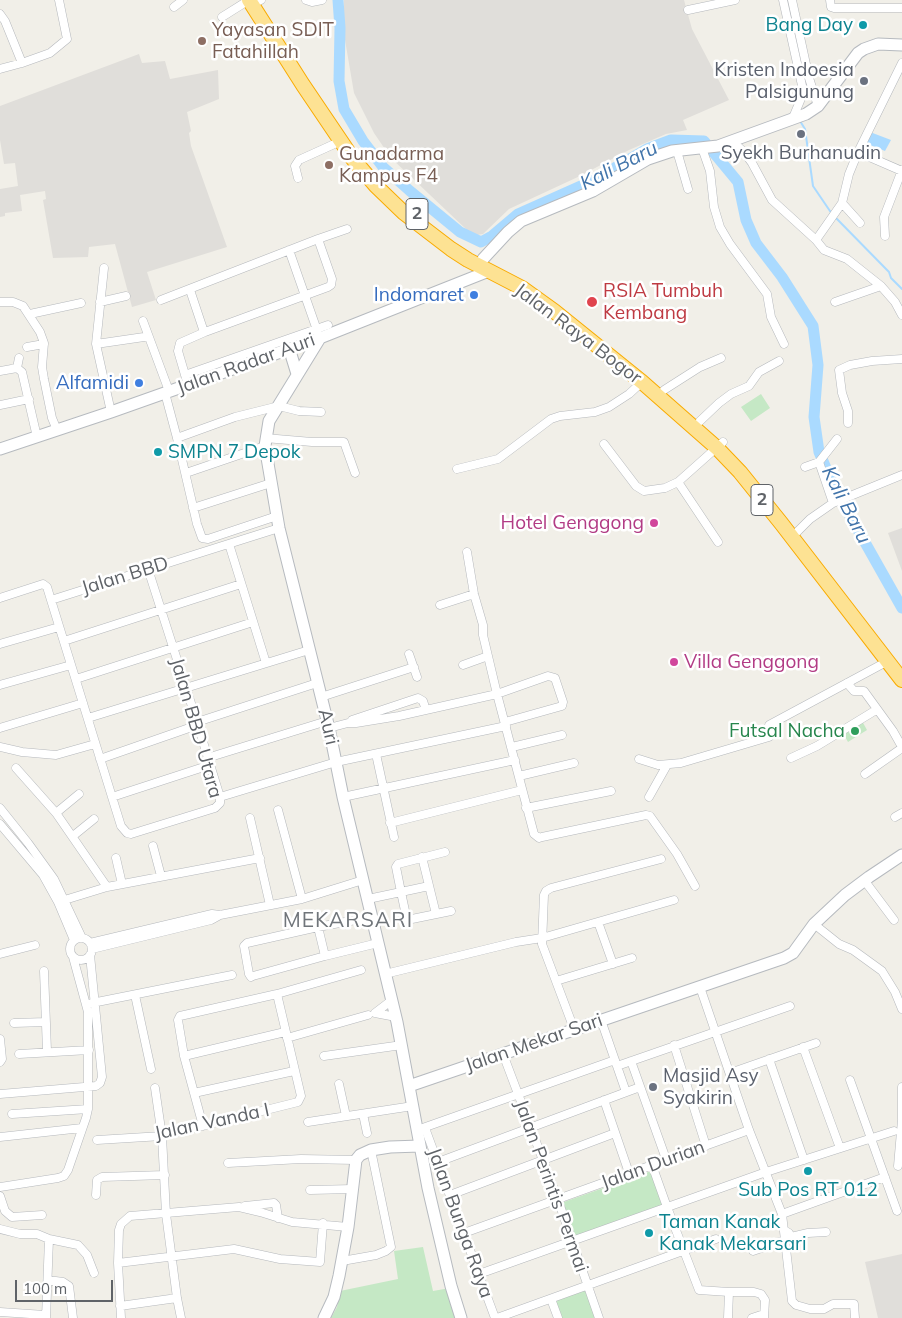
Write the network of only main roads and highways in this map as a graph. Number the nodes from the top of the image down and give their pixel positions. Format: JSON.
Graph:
{"nodes":[{"id":1,"x":255,"y":0,"type":"edge"},
{"id":2,"x":902,"y":45,"type":"edge"},
{"id":3,"x":306,"y":83,"type":"junction"},
{"id":4,"x":486,"y":265,"type":"junction"},
{"id":5,"x":580,"y":327,"type":"junction"},
{"id":6,"x":318,"y":334,"type":"junction"},
{"id":7,"x":289,"y":348,"type":"junction"},
{"id":8,"x":297,"y":374,"type":"junction"},
{"id":9,"x":720,"y":445,"type":"junction"},
{"id":10,"x":0,"y":449,"type":"edge"},
{"id":11,"x":902,"y":669,"type":"edge"},
{"id":12,"x":902,"y":680,"type":"edge"},
{"id":13,"x":902,"y":856,"type":"edge"},
{"id":14,"x":409,"y":1086,"type":"junction"},
{"id":15,"x":420,"y":1146,"type":"junction"},
{"id":16,"x":324,"y":1318,"type":"edge"},
{"id":17,"x":461,"y":1318,"type":"edge"}],
"edges":[{"from":1,"to":3,"type":"highway","name":"Jalan Raya Bogor","number":"2"},
{"from":2,"to":4,"type":"main road"},
{"from":3,"to":4,"type":"highway","name":"Jalan Raya Bogor","number":"2"},
{"from":3,"to":4,"type":"highway","name":"Jalan Raya Bogor","number":"2"},
{"from":4,"to":5,"type":"highway","name":"Jalan Raya Bogor","number":"2"},
{"from":4,"to":6,"type":"main road","name":"Jalan Radar Auri"},
{"from":5,"to":9,"type":"highway","name":"Jalan Raya Bogor","number":"2"},
{"from":5,"to":9,"type":"highway","name":"Jalan Raya Bogor","number":"2"},
{"from":6,"to":7,"type":"main road","name":"Jalan Radar Auri"},
{"from":6,"to":8,"type":"main road","name":"Auri"},
{"from":7,"to":8,"type":"main road"},
{"from":7,"to":10,"type":"main road","name":"Jalan Radar Auri"},
{"from":8,"to":14,"type":"main road","name":"Auri"},
{"from":9,"to":11,"type":"highway","name":"Jalan Raya Bogor","number":"2"},
{"from":9,"to":12,"type":"highway","name":"Jalan Raya Bogor","number":"2"},
{"from":13,"to":14,"type":"main road","name":"Jalan Mekar Sari"},
{"from":14,"to":15,"type":"main road"},
{"from":15,"to":16,"type":"main road"},
{"from":15,"to":17,"type":"main road"}]}
